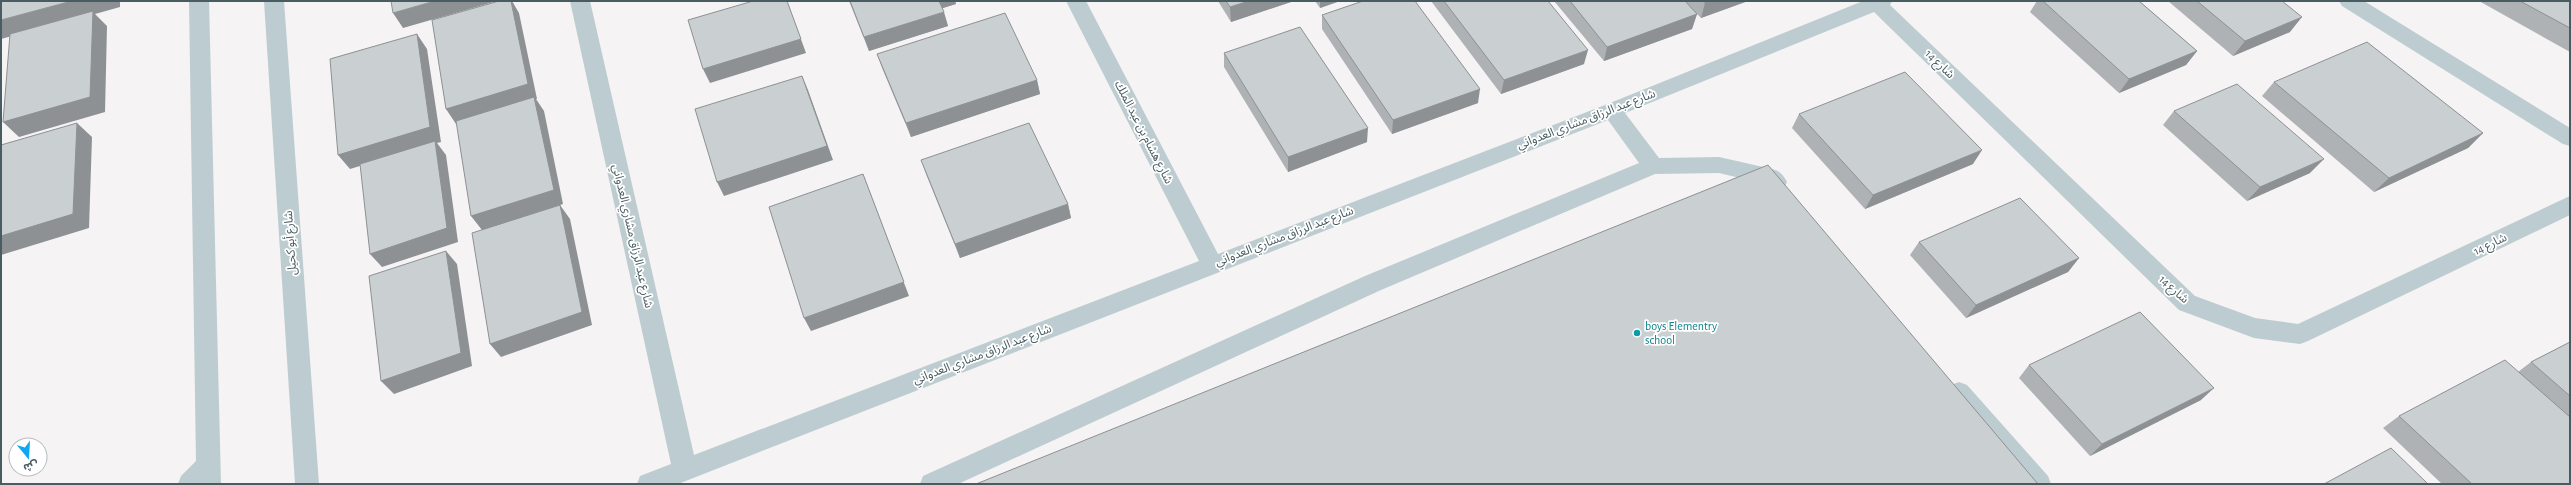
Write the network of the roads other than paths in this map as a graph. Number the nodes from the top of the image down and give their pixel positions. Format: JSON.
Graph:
{"nodes":[{"id":1,"x":199,"y":1,"type":"edge"},
{"id":2,"x":274,"y":1,"type":"edge"},
{"id":3,"x":580,"y":1,"type":"edge"},
{"id":4,"x":1076,"y":1,"type":"edge"},
{"id":5,"x":2349,"y":1,"type":"edge"},
{"id":6,"x":1879,"y":2,"type":"edge"},
{"id":7,"x":1612,"y":110,"type":"junction"},
{"id":8,"x":2570,"y":138,"type":"edge"},
{"id":9,"x":1653,"y":166,"type":"junction"},
{"id":10,"x":1788,"y":194,"type":"edge"},
{"id":11,"x":2570,"y":206,"type":"edge"},
{"id":12,"x":1212,"y":264,"type":"junction"},
{"id":13,"x":1945,"y":375,"type":"edge"},
{"id":14,"x":685,"y":470,"type":"junction"},
{"id":15,"x":208,"y":475,"type":"edge"},
{"id":16,"x":190,"y":484,"type":"edge"},
{"id":17,"x":307,"y":484,"type":"edge"},
{"id":18,"x":650,"y":484,"type":"edge"},
{"id":19,"x":932,"y":484,"type":"edge"},
{"id":20,"x":2039,"y":484,"type":"edge"}],
"edges":[{"from":1,"to":15,"type":"street"},
{"from":2,"to":17,"type":"street","name":"شارع أبو كحيل"},
{"from":3,"to":14,"type":"street","name":"شارع عبد الرزاق مشاري العدواني"},
{"from":4,"to":12,"type":"street","name":"شارع هشام بن عبد الملك"},
{"from":5,"to":8,"type":"street"},
{"from":6,"to":7,"type":"street","name":"شارع عبد الرزاق مشاري العدواني"},
{"from":6,"to":11,"type":"street","name":"شارع 14"},
{"from":7,"to":9,"type":"street"},
{"from":7,"to":12,"type":"street","name":"شارع عبد الرزاق مشاري العدواني"},
{"from":9,"to":10,"type":"street"},
{"from":9,"to":19,"type":"street"},
{"from":12,"to":14,"type":"street","name":"شارع عبد الرزاق مشاري العدواني"},
{"from":13,"to":20,"type":"street"},
{"from":14,"to":18,"type":"street","name":"شارع عبد الرزاق مشاري العدواني"},
{"from":15,"to":16,"type":"street"}]}
